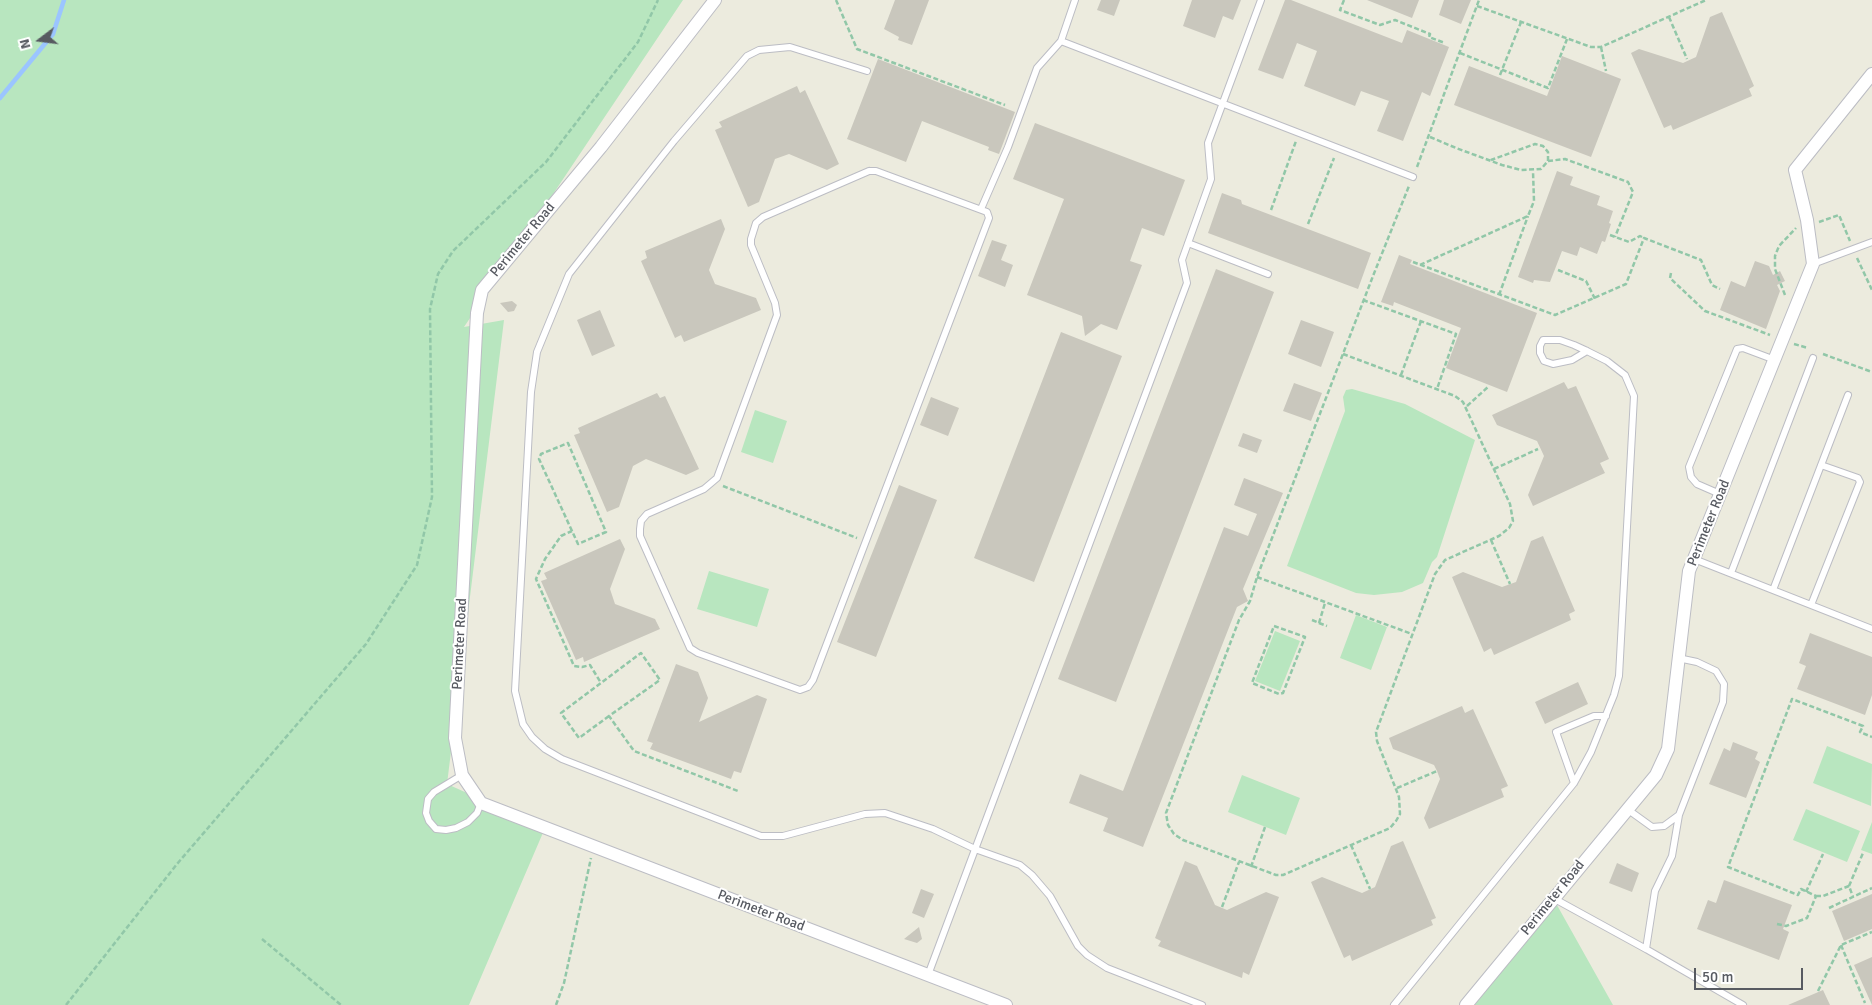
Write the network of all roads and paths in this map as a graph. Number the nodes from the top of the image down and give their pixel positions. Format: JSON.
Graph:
{"nodes":[{"id":1,"x":658,"y":0,"type":"edge"},
{"id":2,"x":715,"y":0,"type":"edge"},
{"id":3,"x":836,"y":0,"type":"edge"},
{"id":4,"x":1075,"y":0,"type":"edge"},
{"id":5,"x":1261,"y":0,"type":"edge"},
{"id":6,"x":1344,"y":0,"type":"edge"},
{"id":7,"x":1706,"y":0,"type":"edge"},
{"id":8,"x":1477,"y":6,"type":"dead end"},
{"id":9,"x":1669,"y":17,"type":"junction"},
{"id":10,"x":1521,"y":22,"type":"junction"},
{"id":11,"x":1567,"y":39,"type":"junction"},
{"id":12,"x":1061,"y":41,"type":"junction"},
{"id":13,"x":1445,"y":43,"type":"dead end"},
{"id":14,"x":1601,"y":47,"type":"junction"},
{"id":15,"x":1460,"y":53,"type":"dead end"},
{"id":16,"x":1687,"y":59,"type":"dead end"},
{"id":17,"x":1502,"y":70,"type":"junction"},
{"id":18,"x":1606,"y":71,"type":"dead end"},
{"id":19,"x":867,"y":72,"type":"dead end"},
{"id":20,"x":1872,"y":74,"type":"edge"},
{"id":21,"x":1500,"y":76,"type":"dead end"},
{"id":22,"x":1223,"y":102,"type":"junction"},
{"id":23,"x":1004,"y":105,"type":"dead end"},
{"id":24,"x":1299,"y":132,"type":"junction"},
{"id":25,"x":1430,"y":136,"type":"dead end"},
{"id":26,"x":1337,"y":147,"type":"junction"},
{"id":27,"x":1491,"y":160,"type":"junction"},
{"id":28,"x":1548,"y":161,"type":"junction"},
{"id":29,"x":1533,"y":171,"type":"junction"},
{"id":30,"x":1413,"y":177,"type":"dead end"},
{"id":31,"x":981,"y":210,"type":"junction"},
{"id":32,"x":1271,"y":210,"type":"dead end"},
{"id":33,"x":1528,"y":216,"type":"junction"},
{"id":34,"x":1807,"y":223,"type":"junction"},
{"id":35,"x":1308,"y":224,"type":"dead end"},
{"id":36,"x":1610,"y":235,"type":"dead end"},
{"id":37,"x":1615,"y":237,"type":"junction"},
{"id":38,"x":1644,"y":238,"type":"junction"},
{"id":39,"x":1872,"y":242,"type":"edge"},
{"id":40,"x":1188,"y":243,"type":"junction"},
{"id":41,"x":1854,"y":249,"type":"junction"},
{"id":42,"x":1413,"y":262,"type":"dead end"},
{"id":43,"x":1813,"y":264,"type":"junction"},
{"id":44,"x":1420,"y":265,"type":"junction"},
{"id":45,"x":1558,"y":270,"type":"dead end"},
{"id":46,"x":1671,"y":273,"type":"dead end"},
{"id":47,"x":1268,"y":274,"type":"dead end"},
{"id":48,"x":1720,"y":289,"type":"dead end"},
{"id":49,"x":1872,"y":290,"type":"edge"},
{"id":50,"x":1499,"y":295,"type":"junction"},
{"id":51,"x":1595,"y":299,"type":"junction"},
{"id":52,"x":1364,"y":300,"type":"dead end"},
{"id":53,"x":1782,"y":304,"type":"dead end"},
{"id":54,"x":1421,"y":321,"type":"junction"},
{"id":55,"x":1772,"y":328,"type":"dead end"},
{"id":56,"x":1587,"y":351,"type":"junction"},
{"id":57,"x":1813,"y":358,"type":"dead end"},
{"id":58,"x":1775,"y":360,"type":"junction"},
{"id":59,"x":1401,"y":375,"type":"junction"},
{"id":60,"x":1488,"y":387,"type":"dead end"},
{"id":61,"x":1437,"y":390,"type":"junction"},
{"id":62,"x":1848,"y":395,"type":"dead end"},
{"id":63,"x":1467,"y":407,"type":"junction"},
{"id":64,"x":1538,"y":449,"type":"dead end"},
{"id":65,"x":1821,"y":465,"type":"junction"},
{"id":66,"x":1494,"y":470,"type":"junction"},
{"id":67,"x":713,"y":482,"type":"junction"},
{"id":68,"x":1720,"y":494,"type":"junction"},
{"id":69,"x":572,"y":531,"type":"junction"},
{"id":70,"x":1490,"y":540,"type":"junction"},
{"id":71,"x":866,"y":542,"type":"junction"},
{"id":72,"x":1694,"y":559,"type":"junction"},
{"id":73,"x":1730,"y":573,"type":"junction"},
{"id":74,"x":1257,"y":577,"type":"junction"},
{"id":75,"x":1510,"y":584,"type":"dead end"},
{"id":76,"x":1773,"y":590,"type":"junction"},
{"id":77,"x":1326,"y":604,"type":"junction"},
{"id":78,"x":1811,"y":605,"type":"junction"},
{"id":79,"x":1312,"y":620,"type":"dead end"},
{"id":80,"x":1319,"y":623,"type":"junction"},
{"id":81,"x":1327,"y":626,"type":"dead end"},
{"id":82,"x":1872,"y":629,"type":"edge"},
{"id":83,"x":1412,"y":634,"type":"junction"},
{"id":84,"x":1678,"y":658,"type":"junction"},
{"id":85,"x":601,"y":684,"type":"junction"},
{"id":86,"x":1279,"y":694,"type":"joint"},
{"id":87,"x":609,"y":716,"type":"junction"},
{"id":88,"x":1606,"y":716,"type":"junction"},
{"id":89,"x":1872,"y":737,"type":"edge"},
{"id":90,"x":1437,"y":772,"type":"dead end"},
{"id":91,"x":462,"y":775,"type":"junction"},
{"id":92,"x":1574,"y":783,"type":"junction"},
{"id":93,"x":1396,"y":788,"type":"junction"},
{"id":94,"x":738,"y":791,"type":"dead end"},
{"id":95,"x":481,"y":803,"type":"junction"},
{"id":96,"x":1627,"y":809,"type":"junction"},
{"id":97,"x":1680,"y":816,"type":"junction"},
{"id":98,"x":1265,"y":826,"type":"dead end"},
{"id":99,"x":1352,"y":844,"type":"junction"},
{"id":100,"x":595,"y":847,"type":"junction"},
{"id":101,"x":975,"y":849,"type":"junction"},
{"id":102,"x":1864,"y":853,"type":"dead end"},
{"id":103,"x":1823,"y":854,"type":"dead end"},
{"id":104,"x":1239,"y":862,"type":"junction"},
{"id":105,"x":1251,"y":867,"type":"junction"},
{"id":106,"x":1849,"y":886,"type":"junction"},
{"id":107,"x":1872,"y":888,"type":"edge"},
{"id":108,"x":1370,"y":889,"type":"dead end"},
{"id":109,"x":1806,"y":892,"type":"junction"},
{"id":110,"x":1816,"y":896,"type":"junction"},
{"id":111,"x":1853,"y":897,"type":"junction"},
{"id":112,"x":1553,"y":898,"type":"junction"},
{"id":113,"x":1222,"y":907,"type":"dead end"},
{"id":114,"x":1829,"y":908,"type":"dead end"},
{"id":115,"x":1777,"y":924,"type":"dead end"},
{"id":116,"x":1872,"y":932,"type":"edge"},
{"id":117,"x":262,"y":939,"type":"dead end"},
{"id":118,"x":1841,"y":946,"type":"junction"},
{"id":119,"x":1646,"y":949,"type":"junction"},
{"id":120,"x":928,"y":975,"type":"junction"},
{"id":121,"x":1818,"y":991,"type":"dead end"},
{"id":122,"x":1865,"y":1003,"type":"dead end"},
{"id":123,"x":66,"y":1005,"type":"edge"},
{"id":124,"x":340,"y":1005,"type":"edge"},
{"id":125,"x":556,"y":1005,"type":"edge"},
{"id":126,"x":1006,"y":1005,"type":"edge"},
{"id":127,"x":1202,"y":1005,"type":"edge"},
{"id":128,"x":1394,"y":1005,"type":"edge"},
{"id":129,"x":1466,"y":1005,"type":"edge"},
{"id":130,"x":1743,"y":1005,"type":"edge"}],
"edges":[{"from":1,"to":123,"type":"path"},
{"from":2,"to":91,"type":"street","name":"Perimeter Road"},
{"from":3,"to":23,"type":"path"},
{"from":4,"to":12,"type":"lane"},
{"from":5,"to":22,"type":"lane"},
{"from":6,"to":13,"type":"path"},
{"from":7,"to":9,"type":"path"},
{"from":8,"to":10,"type":"path"},
{"from":9,"to":14,"type":"path"},
{"from":9,"to":16,"type":"path"},
{"from":10,"to":11,"type":"path"},
{"from":10,"to":17,"type":"path"},
{"from":11,"to":14,"type":"path"},
{"from":11,"to":17,"type":"path"},
{"from":12,"to":22,"type":"lane"},
{"from":12,"to":31,"type":"lane"},
{"from":14,"to":18,"type":"path"},
{"from":15,"to":17,"type":"path"},
{"from":17,"to":21,"type":"path"},
{"from":19,"to":101,"type":"lane"},
{"from":20,"to":34,"type":"street","name":"Perimeter Road"},
{"from":22,"to":24,"type":"lane"},
{"from":22,"to":40,"type":"lane"},
{"from":24,"to":26,"type":"lane"},
{"from":24,"to":32,"type":"path"},
{"from":25,"to":27,"type":"path"},
{"from":26,"to":30,"type":"lane"},
{"from":26,"to":35,"type":"path"},
{"from":27,"to":28,"type":"path"},
{"from":27,"to":29,"type":"path"},
{"from":28,"to":29,"type":"path"},
{"from":28,"to":37,"type":"path"},
{"from":29,"to":33,"type":"path"},
{"from":31,"to":67,"type":"lane"},
{"from":31,"to":71,"type":"lane"},
{"from":33,"to":44,"type":"path"},
{"from":33,"to":50,"type":"path"},
{"from":34,"to":41,"type":"path"},
{"from":34,"to":43,"type":"street","name":"Perimeter Road"},
{"from":34,"to":53,"type":"path"},
{"from":36,"to":37,"type":"path"},
{"from":37,"to":38,"type":"path"},
{"from":38,"to":48,"type":"path"},
{"from":38,"to":51,"type":"path"},
{"from":39,"to":41,"type":"lane"},
{"from":40,"to":47,"type":"lane"},
{"from":40,"to":101,"type":"lane"},
{"from":41,"to":43,"type":"lane"},
{"from":41,"to":49,"type":"path"},
{"from":42,"to":44,"type":"path"},
{"from":43,"to":58,"type":"street","name":"Perimeter Road"},
{"from":44,"to":50,"type":"path"},
{"from":45,"to":51,"type":"path"},
{"from":46,"to":55,"type":"path"},
{"from":50,"to":51,"type":"path"},
{"from":52,"to":54,"type":"path"},
{"from":54,"to":59,"type":"path"},
{"from":54,"to":61,"type":"path"},
{"from":56,"to":56,"type":"lane"},
{"from":56,"to":88,"type":"lane"},
{"from":57,"to":73,"type":"lane"},
{"from":58,"to":68,"type":"street","name":"Perimeter Road"},
{"from":58,"to":68,"type":"lane"},
{"from":59,"to":61,"type":"path"},
{"from":59,"to":74,"type":"path"},
{"from":60,"to":63,"type":"path"},
{"from":61,"to":63,"type":"path"},
{"from":62,"to":65,"type":"lane"},
{"from":63,"to":66,"type":"path"},
{"from":64,"to":66,"type":"path"},
{"from":65,"to":76,"type":"lane"},
{"from":65,"to":78,"type":"lane"},
{"from":66,"to":70,"type":"path"},
{"from":67,"to":71,"type":"path"},
{"from":67,"to":71,"type":"lane"},
{"from":68,"to":72,"type":"street","name":"Perimeter Road"},
{"from":69,"to":69,"type":"path"},
{"from":69,"to":85,"type":"path"},
{"from":70,"to":75,"type":"path"},
{"from":70,"to":83,"type":"path"},
{"from":72,"to":73,"type":"lane"},
{"from":72,"to":84,"type":"street","name":"Perimeter Road"},
{"from":73,"to":76,"type":"lane"},
{"from":74,"to":77,"type":"path"},
{"from":74,"to":104,"type":"path"},
{"from":76,"to":78,"type":"lane"},
{"from":77,"to":80,"type":"path"},
{"from":77,"to":83,"type":"path"},
{"from":78,"to":82,"type":"lane"},
{"from":79,"to":80,"type":"path"},
{"from":80,"to":81,"type":"path"},
{"from":83,"to":93,"type":"path"},
{"from":84,"to":96,"type":"street","name":"Perimeter Road"},
{"from":84,"to":97,"type":"lane"},
{"from":85,"to":87,"type":"path"},
{"from":85,"to":87,"type":"path"},
{"from":86,"to":86,"type":"path"},
{"from":87,"to":94,"type":"path"},
{"from":88,"to":92,"type":"lane"},
{"from":88,"to":92,"type":"lane"},
{"from":89,"to":109,"type":"path"},
{"from":90,"to":93,"type":"path"},
{"from":91,"to":95,"type":"street","name":"Perimeter Road"},
{"from":91,"to":95,"type":"lane"},
{"from":92,"to":128,"type":"lane"},
{"from":93,"to":99,"type":"path"},
{"from":95,"to":100,"type":"street","name":"Perimeter Road"},
{"from":96,"to":97,"type":"lane"},
{"from":96,"to":112,"type":"street","name":"Perimeter Road"},
{"from":97,"to":119,"type":"lane"},
{"from":98,"to":105,"type":"path"},
{"from":99,"to":105,"type":"path"},
{"from":99,"to":108,"type":"path"},
{"from":100,"to":120,"type":"street","name":"Perimeter Road"},
{"from":100,"to":125,"type":"path"},
{"from":101,"to":120,"type":"lane"},
{"from":101,"to":127,"type":"lane"},
{"from":102,"to":106,"type":"path"},
{"from":103,"to":109,"type":"path"},
{"from":104,"to":105,"type":"path"},
{"from":104,"to":113,"type":"path"},
{"from":106,"to":110,"type":"path"},
{"from":106,"to":111,"type":"path"},
{"from":107,"to":111,"type":"path"},
{"from":109,"to":110,"type":"path"},
{"from":110,"to":115,"type":"path"},
{"from":111,"to":114,"type":"path"},
{"from":112,"to":119,"type":"lane"},
{"from":112,"to":129,"type":"street","name":"Perimeter Road"},
{"from":116,"to":118,"type":"path"},
{"from":117,"to":124,"type":"path"},
{"from":118,"to":121,"type":"path"},
{"from":118,"to":122,"type":"path"},
{"from":119,"to":130,"type":"lane"},
{"from":120,"to":126,"type":"street","name":"Perimeter Road"}]}
